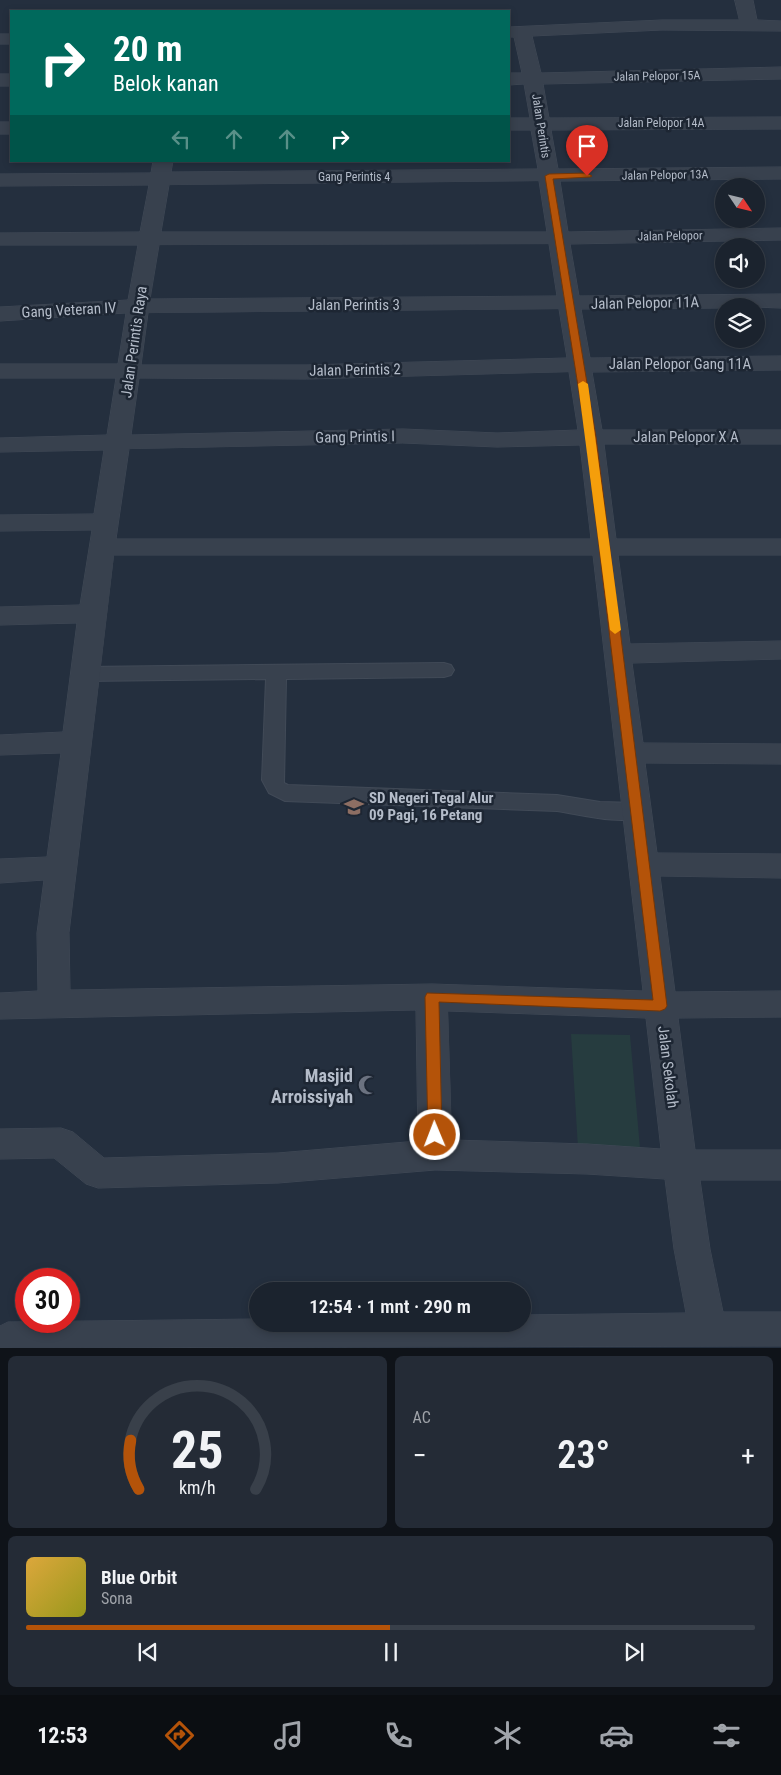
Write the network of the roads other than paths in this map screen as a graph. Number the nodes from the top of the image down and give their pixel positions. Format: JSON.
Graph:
{"nodes":[{"id":1,"x":744,"y":0,"type":"edge"},
{"id":2,"x":749,"y":26,"type":"junction"},
{"id":3,"x":781,"y":26,"type":"edge"},
{"id":4,"x":515,"y":32,"type":"edge"},
{"id":5,"x":781,"y":73,"type":"edge"},
{"id":6,"x":510,"y":79,"type":"edge"},
{"id":7,"x":533,"y":79,"type":"junction"},
{"id":8,"x":540,"y":123,"type":"junction"},
{"id":9,"x":781,"y":123,"type":"edge"},
{"id":10,"x":510,"y":124,"type":"edge"},
{"id":11,"x":161,"y":170,"type":"edge"},
{"id":12,"x":781,"y":173,"type":"edge"},
{"id":13,"x":549,"y":176,"type":"junction"},
{"id":14,"x":0,"y":180,"type":"edge"},
{"id":15,"x":781,"y":234,"type":"edge"},
{"id":16,"x":559,"y":238,"type":"junction"},
{"id":17,"x":0,"y":239,"type":"edge"},
{"id":18,"x":149,"y":239,"type":"junction"},
{"id":19,"x":781,"y":301,"type":"edge"},
{"id":20,"x":570,"y":304,"type":"junction"},
{"id":21,"x":138,"y":306,"type":"junction"},
{"id":22,"x":0,"y":314,"type":"edge"},
{"id":23,"x":781,"y":363,"type":"edge"},
{"id":24,"x":580,"y":365,"type":"junction"},
{"id":25,"x":0,"y":371,"type":"edge"},
{"id":26,"x":130,"y":372,"type":"junction"},
{"id":27,"x":591,"y":437,"type":"junction"},
{"id":28,"x":781,"y":437,"type":"edge"},
{"id":29,"x":118,"y":443,"type":"junction"},
{"id":30,"x":0,"y":445,"type":"edge"},
{"id":31,"x":0,"y":523,"type":"edge"},
{"id":32,"x":105,"y":534,"type":"junction"},
{"id":33,"x":781,"y":547,"type":"edge"},
{"id":34,"x":605,"y":548,"type":"junction"},
{"id":35,"x":92,"y":614,"type":"junction"},
{"id":36,"x":0,"y":616,"type":"edge"},
{"id":37,"x":781,"y":650,"type":"edge"},
{"id":38,"x":618,"y":654,"type":"junction"},
{"id":39,"x":444,"y":670,"type":"dead end"},
{"id":40,"x":276,"y":672,"type":"junction"},
{"id":41,"x":85,"y":674,"type":"junction"},
{"id":42,"x":77,"y":742,"type":"junction"},
{"id":43,"x":0,"y":745,"type":"edge"},
{"id":44,"x":630,"y":753,"type":"junction"},
{"id":45,"x":781,"y":754,"type":"edge"},
{"id":46,"x":637,"y":811,"type":"junction"},
{"id":47,"x":644,"y":864,"type":"junction"},
{"id":48,"x":781,"y":866,"type":"edge"},
{"id":49,"x":61,"y":868,"type":"junction"},
{"id":50,"x":0,"y":871,"type":"edge"},
{"id":51,"x":432,"y":997,"type":"junction"},
{"id":52,"x":62,"y":1003,"type":"junction"},
{"id":53,"x":781,"y":1004,"type":"edge"},
{"id":54,"x":0,"y":1006,"type":"edge"},
{"id":55,"x":660,"y":1006,"type":"junction"},
{"id":56,"x":0,"y":1144,"type":"edge"},
{"id":57,"x":435,"y":1155,"type":"junction"},
{"id":58,"x":781,"y":1165,"type":"edge"},
{"id":59,"x":680,"y":1166,"type":"junction"},
{"id":60,"x":781,"y":1329,"type":"edge"},
{"id":61,"x":711,"y":1339,"type":"edge"},
{"id":62,"x":8,"y":1340,"type":"dead end"}],
"edges":[{"from":1,"to":2,"type":"street"},
{"from":2,"to":3,"type":"street"},
{"from":2,"to":4,"type":"street"},
{"from":4,"to":7,"type":"street","name":"Jalan Perintis"},
{"from":5,"to":7,"type":"street","name":"Jalan Pelopor 15A"},
{"from":6,"to":7,"type":"street","name":"Jalan Pelopor 15A"},
{"from":7,"to":8,"type":"street","name":"Jalan Perintis"},
{"from":8,"to":9,"type":"street","name":"Jalan Pelopor 14A"},
{"from":8,"to":10,"type":"street","name":"Jalan Pelopor 14A"},
{"from":8,"to":13,"type":"street","name":"Jalan Perintis"},
{"from":11,"to":13,"type":"street","name":"Gang Perintis 4"},
{"from":11,"to":14,"type":"street","name":"Gang Perintis 4"},
{"from":11,"to":18,"type":"street","name":"Jalan Perintis Raya"},
{"from":12,"to":13,"type":"street","name":"Jalan Pelopor 13A"},
{"from":13,"to":16,"type":"street","name":"Jalan Perintis"},
{"from":15,"to":16,"type":"street","name":"Jalan Pelopor"},
{"from":16,"to":18,"type":"street"},
{"from":16,"to":20,"type":"street","name":"Jalan Perintis"},
{"from":17,"to":18,"type":"street"},
{"from":18,"to":21,"type":"street","name":"Jalan Perintis Raya"},
{"from":19,"to":20,"type":"street","name":"Jalan Pelopor 11A"},
{"from":20,"to":21,"type":"street","name":"Jalan Perintis 3"},
{"from":20,"to":24,"type":"street","name":"Jalan Perintis"},
{"from":21,"to":22,"type":"street","name":"Gang Veteran IV"},
{"from":21,"to":26,"type":"street","name":"Jalan Perintis Raya"},
{"from":23,"to":24,"type":"street","name":"Jalan Pelopor Gang 11A"},
{"from":24,"to":26,"type":"street","name":"Jalan Perintis 2"},
{"from":24,"to":27,"type":"street","name":"Jalan Perintis"},
{"from":25,"to":26,"type":"street","name":"Jalan Perintis 2"},
{"from":26,"to":29,"type":"street","name":"Jalan Perintis Raya"},
{"from":27,"to":28,"type":"street","name":"Jalan Pelopor X A"},
{"from":27,"to":29,"type":"street","name":"Gang Printis I"},
{"from":27,"to":34,"type":"street","name":"Jalan Perintis"},
{"from":29,"to":30,"type":"street","name":"Gang Printis I"},
{"from":29,"to":32,"type":"street","name":"Jalan Perintis Raya"},
{"from":31,"to":32,"type":"street"},
{"from":32,"to":34,"type":"street"},
{"from":32,"to":35,"type":"street","name":"Jalan Perintis Raya"},
{"from":33,"to":34,"type":"street"},
{"from":34,"to":38,"type":"street","name":"Jalan Sekolah"},
{"from":35,"to":36,"type":"street"},
{"from":35,"to":41,"type":"street","name":"Jalan Perintis Raya"},
{"from":37,"to":38,"type":"street"},
{"from":38,"to":44,"type":"street","name":"Jalan Sekolah"},
{"from":39,"to":40,"type":"lane"},
{"from":40,"to":41,"type":"lane"},
{"from":40,"to":46,"type":"lane"},
{"from":41,"to":42,"type":"street","name":"Jalan Perintis Raya"},
{"from":42,"to":43,"type":"street"},
{"from":42,"to":49,"type":"street","name":"Jalan Perintis Raya"},
{"from":44,"to":45,"type":"street"},
{"from":44,"to":46,"type":"street","name":"Jalan Sekolah"},
{"from":46,"to":47,"type":"street","name":"Jalan Sekolah"},
{"from":47,"to":48,"type":"street"},
{"from":47,"to":55,"type":"street","name":"Jalan Sekolah"},
{"from":49,"to":50,"type":"street"},
{"from":49,"to":52,"type":"street","name":"Jalan Perintis Raya"},
{"from":51,"to":52,"type":"street"},
{"from":51,"to":55,"type":"street"},
{"from":51,"to":57,"type":"street"},
{"from":52,"to":54,"type":"street"},
{"from":53,"to":55,"type":"street"},
{"from":55,"to":59,"type":"street","name":"Jalan Sekolah"},
{"from":56,"to":57,"type":"street"},
{"from":57,"to":59,"type":"street"},
{"from":58,"to":59,"type":"street"},
{"from":59,"to":61,"type":"street","name":"Jalan Sekolah"},
{"from":60,"to":61,"type":"street"},
{"from":61,"to":62,"type":"street"}]}
